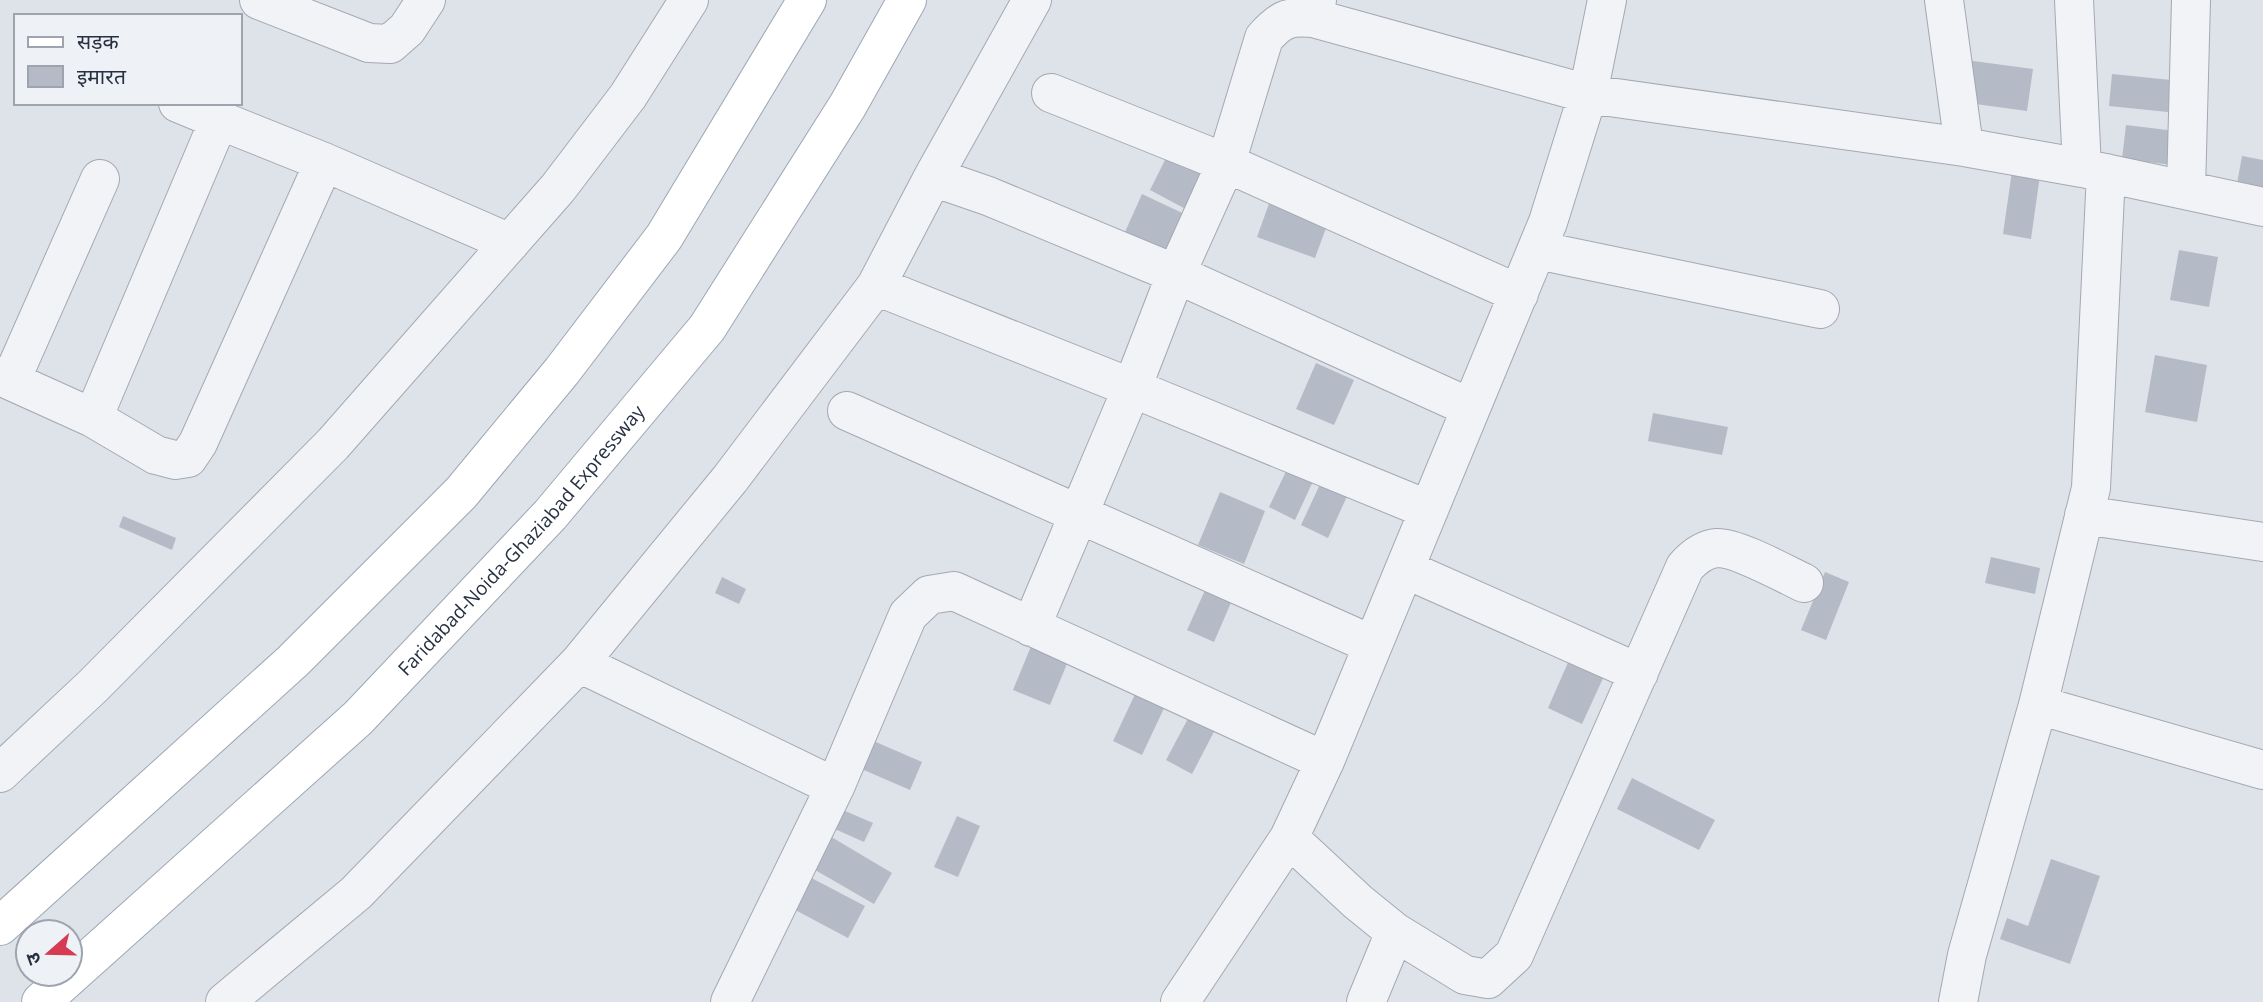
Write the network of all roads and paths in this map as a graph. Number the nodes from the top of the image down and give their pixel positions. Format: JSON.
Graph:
{"nodes":[{"id":1,"x":259,"y":0,"type":"edge"},
{"id":2,"x":426,"y":0,"type":"edge"},
{"id":3,"x":689,"y":0,"type":"edge"},
{"id":4,"x":807,"y":0,"type":"edge"},
{"id":5,"x":907,"y":0,"type":"edge"},
{"id":6,"x":1032,"y":0,"type":"edge"},
{"id":7,"x":1607,"y":0,"type":"edge"},
{"id":8,"x":1944,"y":0,"type":"edge"},
{"id":9,"x":2074,"y":0,"type":"edge"},
{"id":10,"x":2191,"y":0,"type":"edge"},
{"id":11,"x":1315,"y":9,"type":"edge"},
{"id":12,"x":316,"y":11,"type":"edge"},
{"id":13,"x":1051,"y":93,"type":"dead end"},
{"id":14,"x":1588,"y":94,"type":"junction"},
{"id":15,"x":183,"y":105,"type":"edge"},
{"id":16,"x":219,"y":120,"type":"junction"},
{"id":17,"x":1964,"y":147,"type":"junction"},
{"id":18,"x":324,"y":162,"type":"junction"},
{"id":19,"x":1226,"y":163,"type":"junction"},
{"id":20,"x":2094,"y":170,"type":"junction"},
{"id":21,"x":933,"y":177,"type":"junction"},
{"id":22,"x":100,"y":179,"type":"dead end"},
{"id":23,"x":2186,"y":190,"type":"junction"},
{"id":24,"x":2263,"y":207,"type":"edge"},
{"id":25,"x":510,"y":243,"type":"junction"},
{"id":26,"x":1538,"y":250,"type":"junction"},
{"id":27,"x":1176,"y":274,"type":"junction"},
{"id":28,"x":876,"y":286,"type":"junction"},
{"id":29,"x":1518,"y":295,"type":"junction"},
{"id":30,"x":1820,"y":309,"type":"dead end"},
{"id":31,"x":5,"y":378,"type":"edge"},
{"id":32,"x":1132,"y":388,"type":"junction"},
{"id":33,"x":1471,"y":408,"type":"junction"},
{"id":34,"x":847,"y":411,"type":"dead end"},
{"id":35,"x":93,"y":418,"type":"junction"},
{"id":36,"x":1429,"y":510,"type":"junction"},
{"id":37,"x":1079,"y":514,"type":"junction"},
{"id":38,"x":2084,"y":515,"type":"junction"},
{"id":39,"x":2263,"y":542,"type":"edge"},
{"id":40,"x":1405,"y":569,"type":"junction"},
{"id":41,"x":1804,"y":583,"type":"dead end"},
{"id":42,"x":1031,"y":627,"type":"junction"},
{"id":43,"x":1373,"y":645,"type":"junction"},
{"id":44,"x":579,"y":663,"type":"junction"},
{"id":45,"x":1639,"y":673,"type":"junction"},
{"id":46,"x":2038,"y":705,"type":"junction"},
{"id":47,"x":1325,"y":761,"type":"junction"},
{"id":48,"x":2263,"y":770,"type":"edge"},
{"id":49,"x":0,"y":773,"type":"edge"},
{"id":50,"x":835,"y":787,"type":"junction"},
{"id":51,"x":1289,"y":838,"type":"junction"},
{"id":52,"x":0,"y":926,"type":"edge"},
{"id":53,"x":1395,"y":932,"type":"junction"},
{"id":54,"x":41,"y":1002,"type":"edge"},
{"id":55,"x":225,"y":1002,"type":"edge"},
{"id":56,"x":730,"y":1002,"type":"edge"},
{"id":57,"x":1180,"y":1002,"type":"edge"},
{"id":58,"x":1366,"y":1002,"type":"edge"},
{"id":59,"x":1958,"y":1002,"type":"edge"}],
"edges":[{"from":1,"to":12,"type":"street"},
{"from":2,"to":12,"type":"street"},
{"from":3,"to":25,"type":"street"},
{"from":4,"to":52,"type":"main road"},
{"from":5,"to":54,"type":"main road","name":"Faridabad-Noida-Ghaziabad Expressway"},
{"from":6,"to":21,"type":"street"},
{"from":7,"to":14,"type":"street"},
{"from":8,"to":17,"type":"street"},
{"from":9,"to":20,"type":"street"},
{"from":10,"to":23,"type":"street"},
{"from":11,"to":14,"type":"street"},
{"from":11,"to":19,"type":"street"},
{"from":13,"to":19,"type":"street"},
{"from":14,"to":17,"type":"street"},
{"from":14,"to":26,"type":"street"},
{"from":15,"to":16,"type":"street"},
{"from":16,"to":18,"type":"street"},
{"from":16,"to":35,"type":"street"},
{"from":17,"to":20,"type":"street"},
{"from":18,"to":25,"type":"street"},
{"from":18,"to":35,"type":"street"},
{"from":19,"to":27,"type":"street"},
{"from":19,"to":29,"type":"street"},
{"from":20,"to":23,"type":"street"},
{"from":20,"to":38,"type":"street"},
{"from":21,"to":27,"type":"street"},
{"from":21,"to":28,"type":"street"},
{"from":22,"to":31,"type":"street"},
{"from":23,"to":24,"type":"street"},
{"from":25,"to":49,"type":"street"},
{"from":26,"to":29,"type":"street"},
{"from":26,"to":30,"type":"street"},
{"from":27,"to":32,"type":"street"},
{"from":27,"to":33,"type":"street"},
{"from":28,"to":32,"type":"street"},
{"from":28,"to":44,"type":"street"},
{"from":29,"to":33,"type":"street"},
{"from":31,"to":35,"type":"street"},
{"from":32,"to":36,"type":"street"},
{"from":32,"to":37,"type":"street"},
{"from":33,"to":36,"type":"street"},
{"from":34,"to":37,"type":"street"},
{"from":36,"to":40,"type":"street"},
{"from":37,"to":42,"type":"street"},
{"from":37,"to":43,"type":"street"},
{"from":38,"to":39,"type":"street"},
{"from":38,"to":46,"type":"street"},
{"from":40,"to":43,"type":"street"},
{"from":40,"to":45,"type":"street"},
{"from":41,"to":45,"type":"street"},
{"from":42,"to":47,"type":"street"},
{"from":42,"to":50,"type":"street"},
{"from":43,"to":47,"type":"street"},
{"from":44,"to":50,"type":"street"},
{"from":44,"to":55,"type":"street"},
{"from":45,"to":53,"type":"street"},
{"from":46,"to":48,"type":"street"},
{"from":46,"to":59,"type":"street"},
{"from":47,"to":51,"type":"street"},
{"from":50,"to":56,"type":"street"},
{"from":51,"to":53,"type":"street"},
{"from":51,"to":57,"type":"street"},
{"from":53,"to":58,"type":"street"}]}
